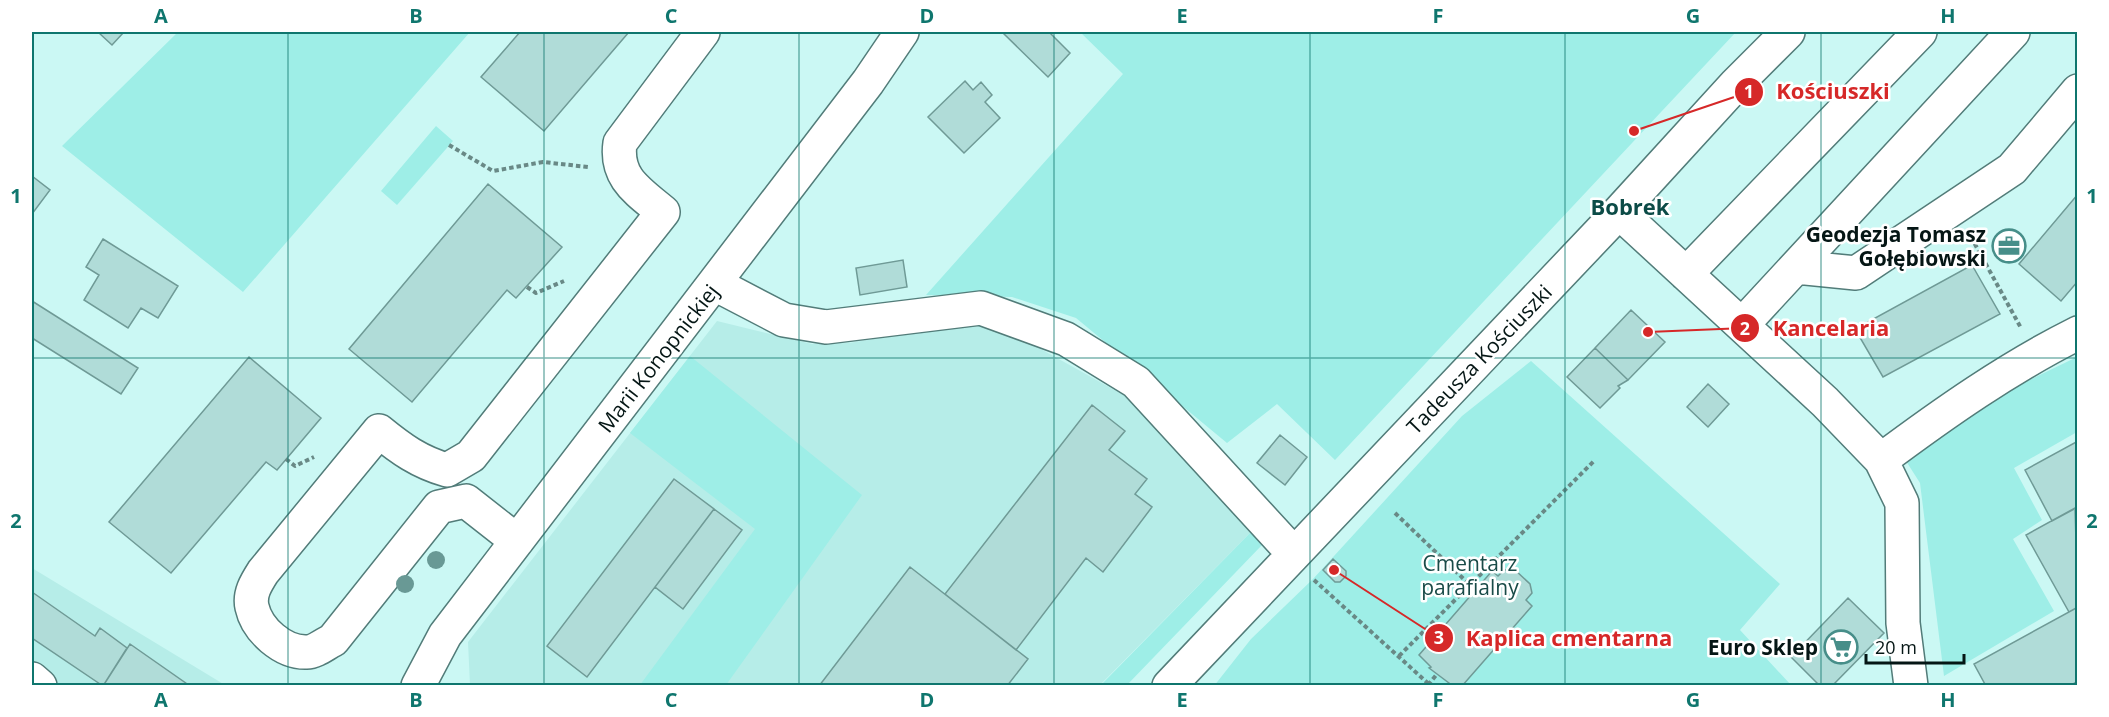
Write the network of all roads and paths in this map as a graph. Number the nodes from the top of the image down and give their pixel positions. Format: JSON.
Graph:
{"nodes":[{"id":1,"x":703,"y":32,"type":"edge"},
{"id":2,"x":902,"y":32,"type":"edge"},
{"id":3,"x":1788,"y":32,"type":"edge"},
{"id":4,"x":1920,"y":32,"type":"edge"},
{"id":5,"x":2013,"y":32,"type":"edge"},
{"id":6,"x":2078,"y":91,"type":"edge"},
{"id":7,"x":449,"y":145,"type":"dead end"},
{"id":8,"x":622,"y":171,"type":"junction"},
{"id":9,"x":1955,"y":207,"type":"junction"},
{"id":10,"x":1619,"y":212,"type":"junction"},
{"id":11,"x":1796,"y":267,"type":"junction"},
{"id":12,"x":1686,"y":274,"type":"junction"},
{"id":13,"x":715,"y":284,"type":"junction"},
{"id":14,"x":527,"y":287,"type":"dead end"},
{"id":15,"x":550,"y":287,"type":"dead end"},
{"id":16,"x":1742,"y":325,"type":"junction"},
{"id":17,"x":2078,"y":333,"type":"edge"},
{"id":18,"x":2036,"y":355,"type":"junction"},
{"id":19,"x":1881,"y":460,"type":"junction"},
{"id":20,"x":1594,"y":461,"type":"dead end"},
{"id":21,"x":1395,"y":513,"type":"dead end"},
{"id":22,"x":517,"y":541,"type":"junction"},
{"id":23,"x":1293,"y":553,"type":"junction"},
{"id":24,"x":1470,"y":585,"type":"junction"},
{"id":25,"x":1399,"y":656,"type":"junction"},
{"id":26,"x":1437,"y":674,"type":"dead end"},
{"id":27,"x":32,"y":679,"type":"edge"},
{"id":28,"x":1429,"y":685,"type":"edge"},
{"id":29,"x":40,"y":686,"type":"edge"},
{"id":30,"x":418,"y":686,"type":"edge"},
{"id":31,"x":1169,"y":686,"type":"edge"},
{"id":32,"x":1911,"y":686,"type":"edge"}],
"edges":[{"from":1,"to":8,"type":"street"},
{"from":2,"to":13,"type":"street","name":"Marii Konopnickiej"},
{"from":3,"to":10,"type":"street","name":"Tadeusza Kościuszki"},
{"from":4,"to":12,"type":"street"},
{"from":5,"to":11,"type":"street"},
{"from":6,"to":9,"type":"street"},
{"from":7,"to":8,"type":"path"},
{"from":8,"to":22,"type":"street"},
{"from":9,"to":11,"type":"street"},
{"from":9,"to":18,"type":"path"},
{"from":10,"to":12,"type":"street"},
{"from":10,"to":23,"type":"street","name":"Tadeusza Kościuszki"},
{"from":11,"to":16,"type":"street"},
{"from":12,"to":16,"type":"street"},
{"from":13,"to":22,"type":"street","name":"Marii Konopnickiej"},
{"from":13,"to":23,"type":"street"},
{"from":14,"to":15,"type":"path"},
{"from":16,"to":19,"type":"street"},
{"from":17,"to":18,"type":"street"},
{"from":18,"to":19,"type":"street"},
{"from":19,"to":32,"type":"street"},
{"from":20,"to":24,"type":"path"},
{"from":21,"to":24,"type":"path"},
{"from":22,"to":30,"type":"street","name":"Marii Konopnickiej"},
{"from":23,"to":25,"type":"path"},
{"from":23,"to":31,"type":"street","name":"Tadeusza Kościuszki"},
{"from":24,"to":25,"type":"path"},
{"from":25,"to":28,"type":"path"},
{"from":26,"to":28,"type":"path"},
{"from":27,"to":29,"type":"street"}]}
